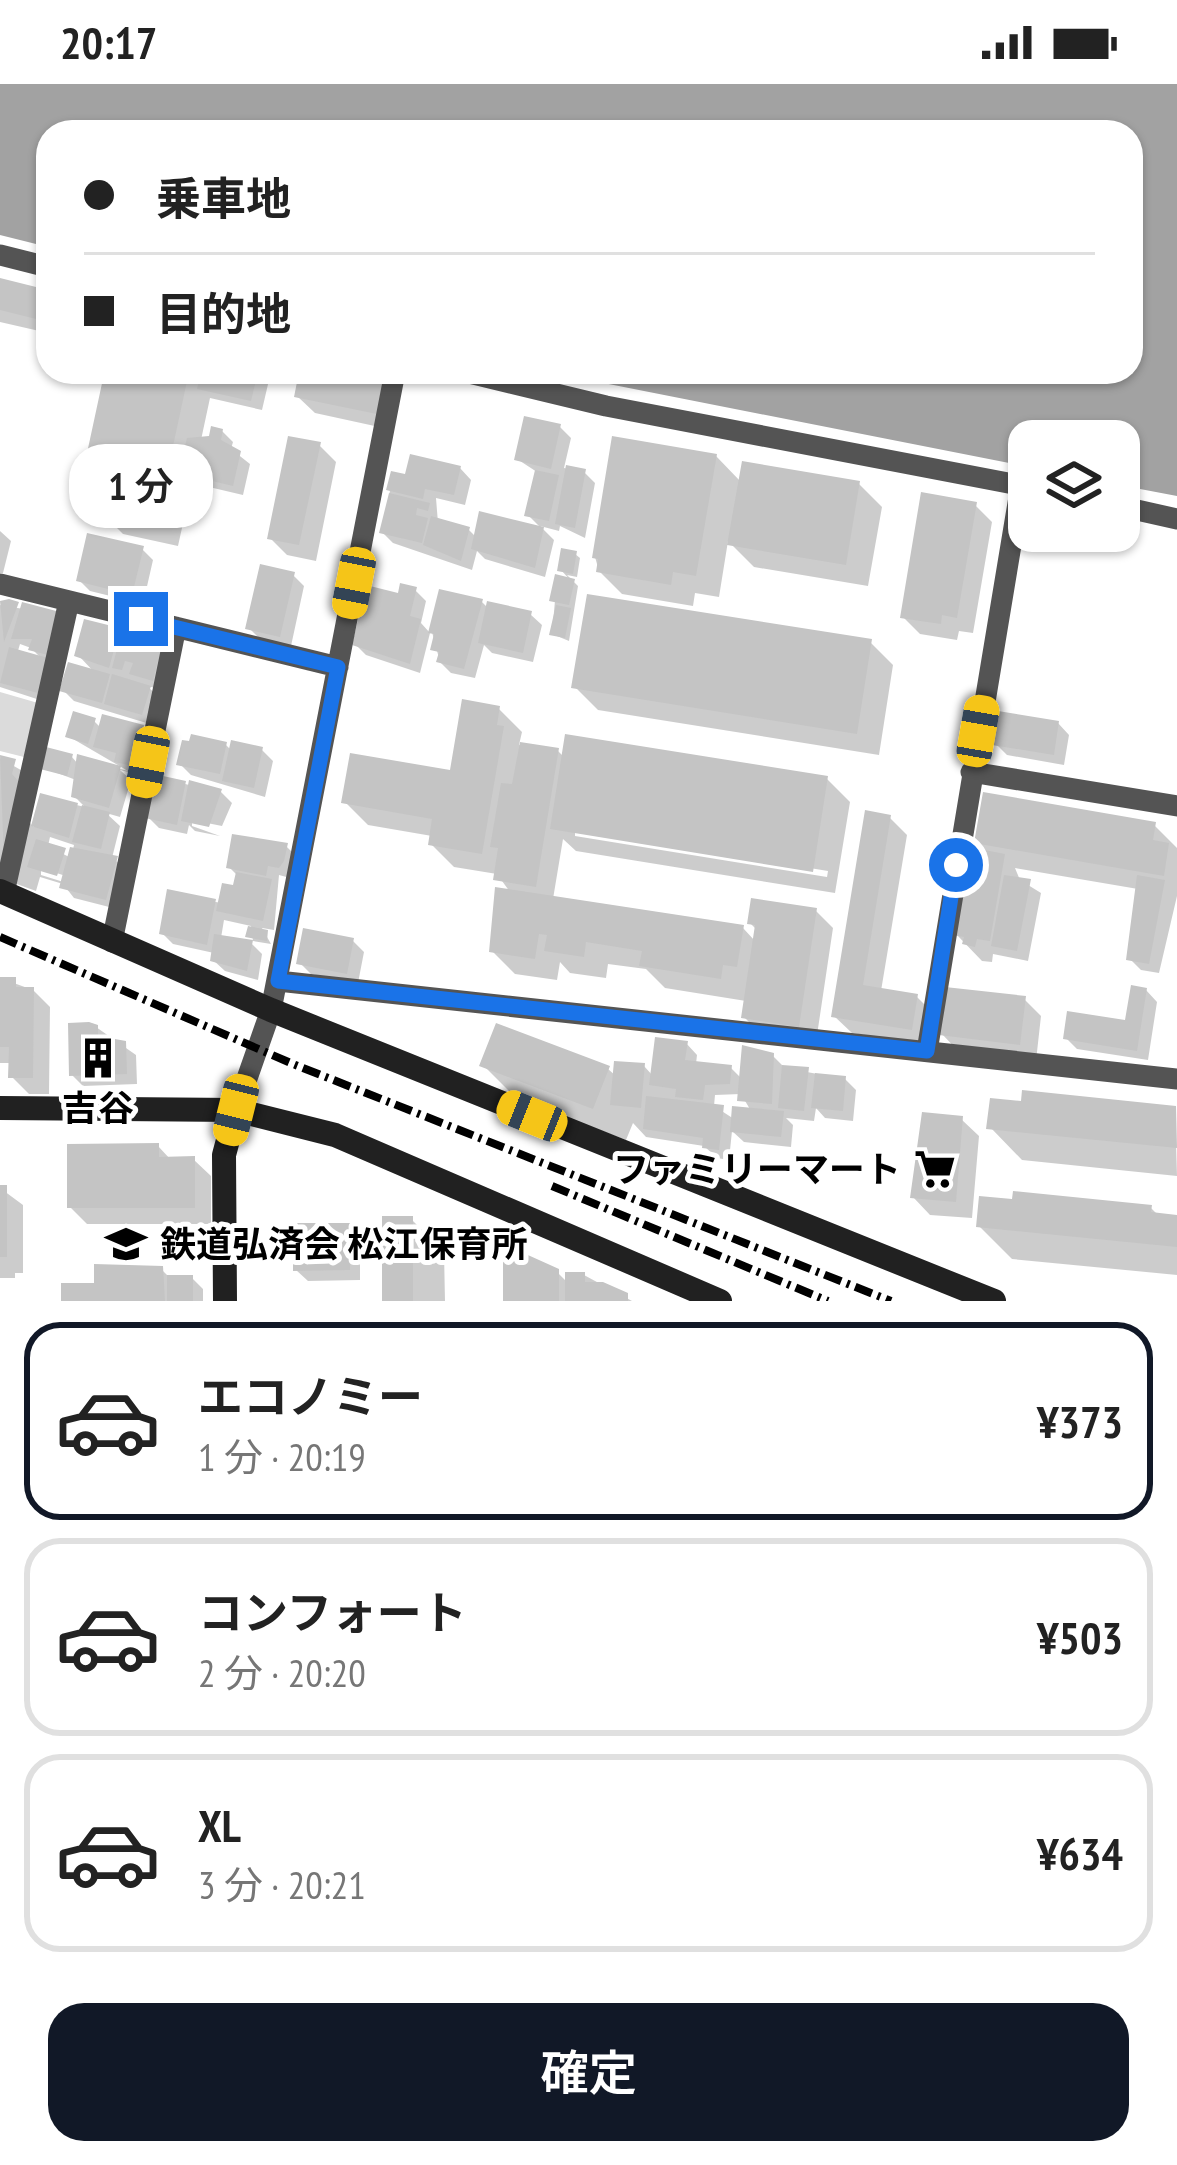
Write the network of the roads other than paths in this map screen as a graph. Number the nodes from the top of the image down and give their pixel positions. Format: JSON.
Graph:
{"nodes":[{"id":1,"x":0,"y":255,"type":"edge"},
{"id":2,"x":36,"y":264,"type":"edge"},
{"id":3,"x":393,"y":384,"type":"edge"},
{"id":4,"x":515,"y":384,"type":"edge"},
{"id":5,"x":1008,"y":483,"type":"edge"},
{"id":6,"x":1140,"y":511,"type":"edge"},
{"id":7,"x":1177,"y":519,"type":"edge"},
{"id":8,"x":1012,"y":552,"type":"edge"},
{"id":9,"x":0,"y":584,"type":"edge"},
{"id":10,"x":69,"y":601,"type":"junction"},
{"id":11,"x":176,"y":628,"type":"junction"},
{"id":12,"x":338,"y":667,"type":"junction"},
{"id":13,"x":970,"y":772,"type":"junction"},
{"id":14,"x":1177,"y":806,"type":"edge"},
{"id":15,"x":2,"y":892,"type":"edge"},
{"id":16,"x":112,"y":942,"type":"junction"},
{"id":17,"x":278,"y":981,"type":"junction"},
{"id":18,"x":271,"y":1010,"type":"junction"},
{"id":19,"x":927,"y":1051,"type":"junction"},
{"id":20,"x":1177,"y":1079,"type":"edge"},
{"id":21,"x":0,"y":1108,"type":"edge"},
{"id":22,"x":236,"y":1110,"type":"junction"},
{"id":23,"x":225,"y":1301,"type":"edge"},
{"id":24,"x":720,"y":1301,"type":"edge"},
{"id":25,"x":994,"y":1301,"type":"edge"}],
"edges":[{"from":1,"to":2,"type":"street"},
{"from":3,"to":12,"type":"street"},
{"from":4,"to":5,"type":"street"},
{"from":6,"to":7,"type":"street"},
{"from":8,"to":13,"type":"street"},
{"from":9,"to":10,"type":"street"},
{"from":10,"to":11,"type":"street"},
{"from":10,"to":15,"type":"street"},
{"from":11,"to":12,"type":"street"},
{"from":11,"to":16,"type":"street"},
{"from":12,"to":17,"type":"street"},
{"from":13,"to":14,"type":"street"},
{"from":13,"to":19,"type":"street"},
{"from":15,"to":16,"type":"street"},
{"from":16,"to":18,"type":"street"},
{"from":17,"to":18,"type":"street"},
{"from":17,"to":19,"type":"street"},
{"from":18,"to":22,"type":"street"},
{"from":18,"to":25,"type":"street"},
{"from":19,"to":20,"type":"street"},
{"from":21,"to":22,"type":"street"},
{"from":22,"to":23,"type":"street"},
{"from":22,"to":24,"type":"street"}]}
